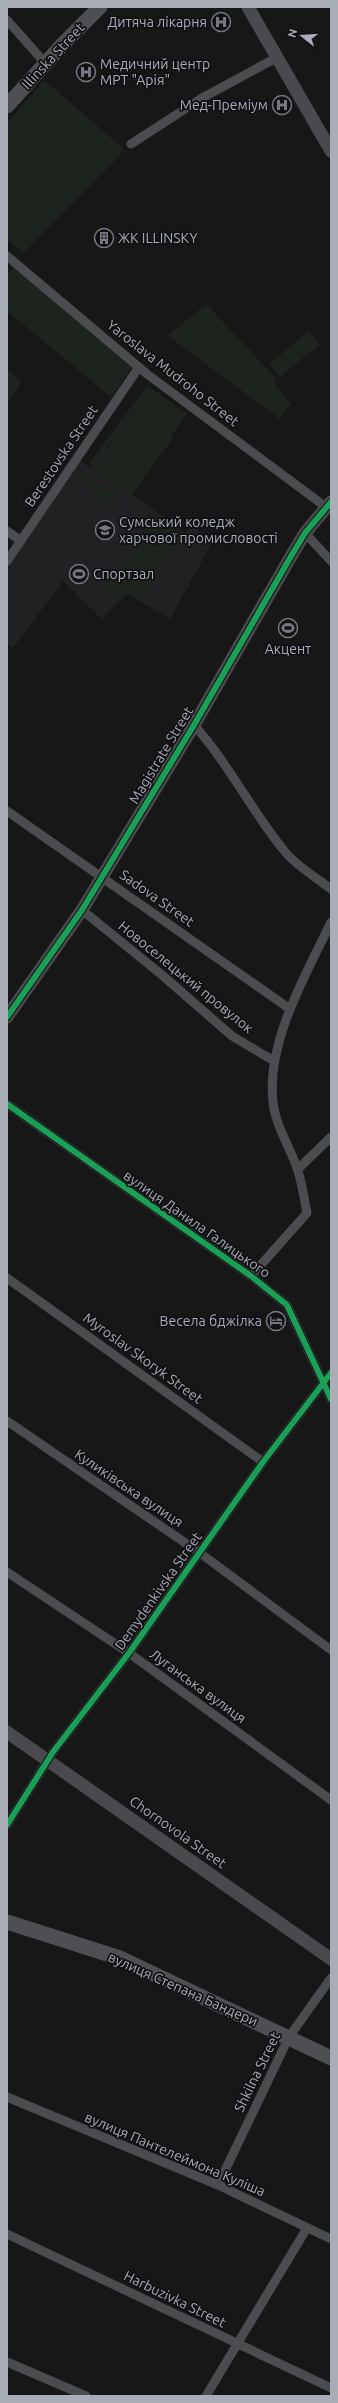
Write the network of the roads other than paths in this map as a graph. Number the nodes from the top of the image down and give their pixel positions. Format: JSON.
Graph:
{"nodes":[{"id":1,"x":100,"y":7,"type":"edge"},
{"id":2,"x":248,"y":7,"type":"edge"},
{"id":3,"x":7,"y":20,"type":"edge"},
{"id":4,"x":276,"y":58,"type":"junction"},
{"id":5,"x":45,"y":63,"type":"junction"},
{"id":6,"x":7,"y":106,"type":"edge"},
{"id":7,"x":131,"y":144,"type":"dead end"},
{"id":8,"x":331,"y":151,"type":"edge"},
{"id":9,"x":7,"y":256,"type":"edge"},
{"id":10,"x":139,"y":367,"type":"junction"},
{"id":11,"x":328,"y":504,"type":"edge"},
{"id":12,"x":7,"y":531,"type":"edge"},
{"id":13,"x":305,"y":533,"type":"junction"},
{"id":14,"x":21,"y":541,"type":"junction"},
{"id":15,"x":7,"y":561,"type":"edge"},
{"id":16,"x":331,"y":561,"type":"edge"},
{"id":17,"x":194,"y":725,"type":"junction"},
{"id":18,"x":7,"y":811,"type":"edge"},
{"id":19,"x":102,"y":877,"type":"junction"},
{"id":20,"x":331,"y":889,"type":"edge"},
{"id":21,"x":82,"y":910,"type":"junction"},
{"id":22,"x":331,"y":922,"type":"edge"},
{"id":23,"x":290,"y":1009,"type":"junction"},
{"id":24,"x":7,"y":1017,"type":"edge"},
{"id":25,"x":274,"y":1061,"type":"junction"},
{"id":26,"x":7,"y":1104,"type":"edge"},
{"id":27,"x":331,"y":1137,"type":"edge"},
{"id":28,"x":298,"y":1169,"type":"junction"},
{"id":29,"x":251,"y":1276,"type":"junction"},
{"id":30,"x":7,"y":1278,"type":"edge"},
{"id":31,"x":331,"y":1373,"type":"edge"},
{"id":32,"x":322,"y":1384,"type":"junction"},
{"id":33,"x":331,"y":1400,"type":"edge"},
{"id":34,"x":7,"y":1421,"type":"edge"},
{"id":35,"x":263,"y":1462,"type":"junction"},
{"id":36,"x":200,"y":1553,"type":"junction"},
{"id":37,"x":7,"y":1572,"type":"edge"},
{"id":38,"x":331,"y":1650,"type":"edge"},
{"id":39,"x":129,"y":1653,"type":"junction"},
{"id":40,"x":7,"y":1732,"type":"edge"},
{"id":41,"x":48,"y":1760,"type":"junction"},
{"id":42,"x":331,"y":1800,"type":"edge"},
{"id":43,"x":7,"y":1825,"type":"edge"},
{"id":44,"x":7,"y":1922,"type":"edge"},
{"id":45,"x":331,"y":1959,"type":"edge"},
{"id":46,"x":331,"y":1978,"type":"edge"},
{"id":47,"x":289,"y":2037,"type":"junction"},
{"id":48,"x":331,"y":2058,"type":"edge"},
{"id":49,"x":7,"y":2097,"type":"edge"},
{"id":50,"x":218,"y":2185,"type":"junction"},
{"id":51,"x":307,"y":2228,"type":"junction"},
{"id":52,"x":7,"y":2234,"type":"edge"},
{"id":53,"x":331,"y":2239,"type":"edge"},
{"id":54,"x":236,"y":2344,"type":"junction"},
{"id":55,"x":7,"y":2362,"type":"edge"},
{"id":56,"x":331,"y":2388,"type":"edge"},
{"id":57,"x":86,"y":2396,"type":"edge"},
{"id":58,"x":206,"y":2396,"type":"edge"}],
"edges":[{"from":1,"to":5,"type":"main road","name":"Illinska Street"},
{"from":2,"to":4,"type":"street"},
{"from":3,"to":5,"type":"street"},
{"from":4,"to":7,"type":"street"},
{"from":4,"to":8,"type":"street"},
{"from":5,"to":6,"type":"main road","name":"Illinska Street"},
{"from":9,"to":10,"type":"street","name":"Yaroslava Mudroho Street"},
{"from":10,"to":11,"type":"street","name":"Yaroslava Mudroho Street"},
{"from":10,"to":14,"type":"street","name":"Berestovska Street"},
{"from":11,"to":13,"type":"street","name":"Magistrate Street"},
{"from":12,"to":14,"type":"street"},
{"from":13,"to":16,"type":"street"},
{"from":13,"to":17,"type":"street","name":"Magistrate Street"},
{"from":14,"to":15,"type":"street","name":"Berestovska Street"},
{"from":17,"to":19,"type":"street","name":"Magistrate Street"},
{"from":17,"to":20,"type":"street"},
{"from":18,"to":19,"type":"street","name":"Sadova Street"},
{"from":19,"to":21,"type":"street","name":"Magistrate Street"},
{"from":19,"to":23,"type":"street","name":"Sadova Street"},
{"from":21,"to":24,"type":"street","name":"Magistrate Street"},
{"from":21,"to":25,"type":"street","name":"Новоселецький провулок"},
{"from":22,"to":23,"type":"street"},
{"from":23,"to":25,"type":"street"},
{"from":25,"to":28,"type":"street"},
{"from":26,"to":29,"type":"street","name":"вулиця Данила Галицького"},
{"from":27,"to":28,"type":"street"},
{"from":28,"to":29,"type":"street"},
{"from":29,"to":32,"type":"street","name":"вулиця Данила Галицького"},
{"from":30,"to":35,"type":"street","name":"Myroslav Skoryk Street"},
{"from":31,"to":32,"type":"street","name":"Demydenkivska Street"},
{"from":32,"to":33,"type":"street","name":"вулиця Данила Галицького"},
{"from":32,"to":35,"type":"street","name":"Demydenkivska Street"},
{"from":34,"to":36,"type":"street","name":"Куликівська вулиця"},
{"from":35,"to":36,"type":"street","name":"Demydenkivska Street"},
{"from":36,"to":38,"type":"street","name":"Куликівська вулиця"},
{"from":36,"to":39,"type":"street","name":"Demydenkivska Street"},
{"from":37,"to":39,"type":"street","name":"Луганська вулиця"},
{"from":39,"to":41,"type":"street","name":"Demydenkivska Street"},
{"from":39,"to":42,"type":"street","name":"Луганська вулиця"},
{"from":40,"to":41,"type":"street","name":"Chornovola Street"},
{"from":41,"to":43,"type":"street","name":"Demydenkivska Street"},
{"from":41,"to":45,"type":"street","name":"Chornovola Street"},
{"from":44,"to":47,"type":"main road","name":"вулиця Степана Бандери"},
{"from":46,"to":47,"type":"street","name":"Shkilna Street"},
{"from":47,"to":48,"type":"main road","name":"вулиця Степана Бандери"},
{"from":47,"to":50,"type":"street","name":"Shkilna Street"},
{"from":49,"to":50,"type":"street","name":"вулиця Пантелеймона Куліша"},
{"from":50,"to":51,"type":"street","name":"вулиця Пантелеймона Куліша"},
{"from":51,"to":53,"type":"street","name":"вулиця Пантелеймона Куліша"},
{"from":51,"to":54,"type":"street"},
{"from":52,"to":54,"type":"street","name":"Harbuzivka Street"},
{"from":54,"to":56,"type":"street","name":"Harbuzivka Street"},
{"from":54,"to":58,"type":"street"},
{"from":55,"to":57,"type":"street"}]}
